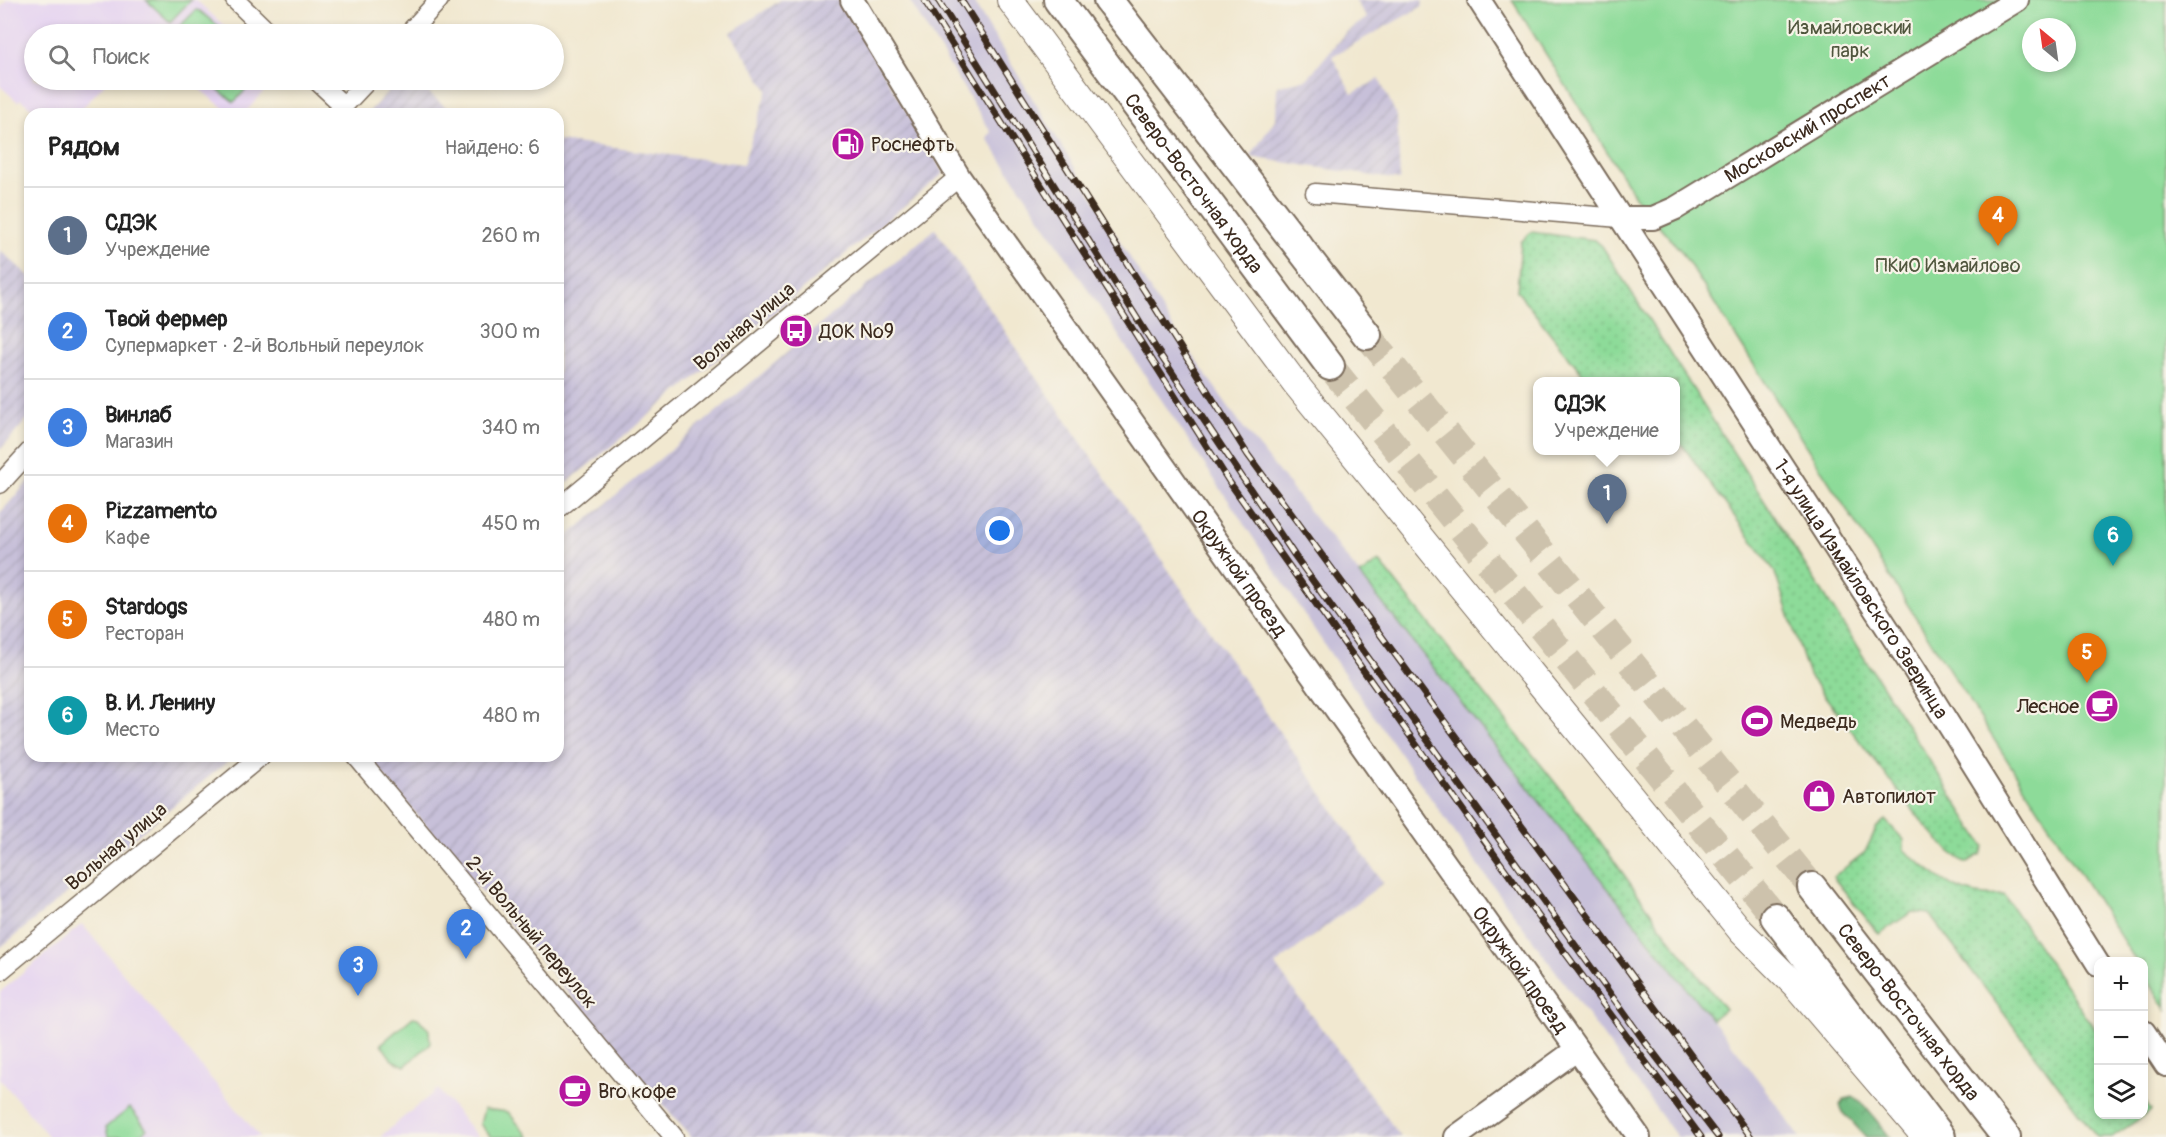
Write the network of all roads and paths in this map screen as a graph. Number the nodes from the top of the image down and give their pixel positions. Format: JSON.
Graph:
{"nodes":[{"id":1,"x":235,"y":0,"type":"edge"},
{"id":2,"x":439,"y":0,"type":"edge"},
{"id":3,"x":852,"y":0,"type":"edge"},
{"id":4,"x":1010,"y":0,"type":"edge"},
{"id":5,"x":1058,"y":0,"type":"edge"},
{"id":6,"x":1108,"y":0,"type":"edge"},
{"id":7,"x":1479,"y":0,"type":"edge"},
{"id":8,"x":2017,"y":0,"type":"edge"},
{"id":9,"x":260,"y":24,"type":"edge"},
{"id":10,"x":417,"y":24,"type":"edge"},
{"id":11,"x":324,"y":90,"type":"edge"},
{"id":12,"x":359,"y":90,"type":"edge"},
{"id":13,"x":338,"y":108,"type":"edge"},
{"id":14,"x":342,"y":108,"type":"edge"},
{"id":15,"x":959,"y":177,"type":"junction"},
{"id":16,"x":1315,"y":193,"type":"dead end"},
{"id":17,"x":1620,"y":218,"type":"junction"},
{"id":18,"x":1367,"y":335,"type":"tunnel mouth"},
{"id":19,"x":1330,"y":366,"type":"tunnel mouth"},
{"id":20,"x":24,"y":458,"type":"edge"},
{"id":21,"x":0,"y":484,"type":"edge"},
{"id":22,"x":564,"y":504,"type":"edge"},
{"id":23,"x":254,"y":762,"type":"edge"},
{"id":24,"x":361,"y":762,"type":"edge"},
{"id":25,"x":1812,"y":887,"type":"tunnel mouth"},
{"id":26,"x":1775,"y":917,"type":"tunnel mouth"},
{"id":27,"x":2094,"y":958,"type":"edge"},
{"id":28,"x":0,"y":971,"type":"edge"},
{"id":29,"x":2148,"y":1038,"type":"edge"},
{"id":30,"x":1576,"y":1050,"type":"junction"},
{"id":31,"x":2166,"y":1065,"type":"edge"},
{"id":32,"x":674,"y":1137,"type":"edge"},
{"id":33,"x":1456,"y":1137,"type":"edge"},
{"id":34,"x":1640,"y":1137,"type":"edge"},
{"id":35,"x":1924,"y":1137,"type":"edge"},
{"id":36,"x":1941,"y":1137,"type":"edge"},
{"id":37,"x":2006,"y":1137,"type":"edge"}],
"edges":[{"from":1,"to":9,"type":"street"},
{"from":2,"to":10,"type":"street"},
{"from":3,"to":15,"type":"street","name":"Окружной проезд"},
{"from":4,"to":35,"type":"main road"},
{"from":5,"to":19,"type":"main road","name":"Северо-Восточная хорда"},
{"from":6,"to":18,"type":"main road"},
{"from":7,"to":17,"type":"street","name":"1-я улица Измайловского Зверинца"},
{"from":8,"to":17,"type":"street","name":"Московский проспект"},
{"from":11,"to":13,"type":"street"},
{"from":12,"to":14,"type":"street"},
{"from":15,"to":22,"type":"street","name":"Вольная улица"},
{"from":15,"to":30,"type":"street","name":"Окружной проезд"},
{"from":16,"to":17,"type":"street"},
{"from":17,"to":27,"type":"street","name":"1-я улица Измайловского Зверинца"},
{"from":20,"to":21,"type":"street"},
{"from":23,"to":28,"type":"street","name":"Вольная улица"},
{"from":24,"to":32,"type":"street","name":"2-й Вольный переулок"},
{"from":25,"to":37,"type":"main road","name":"Северо-Восточная хорда"},
{"from":26,"to":36,"type":"main road"},
{"from":29,"to":31,"type":"street"},
{"from":30,"to":33,"type":"street"},
{"from":30,"to":34,"type":"street","name":"Окружной проезд"}]}
